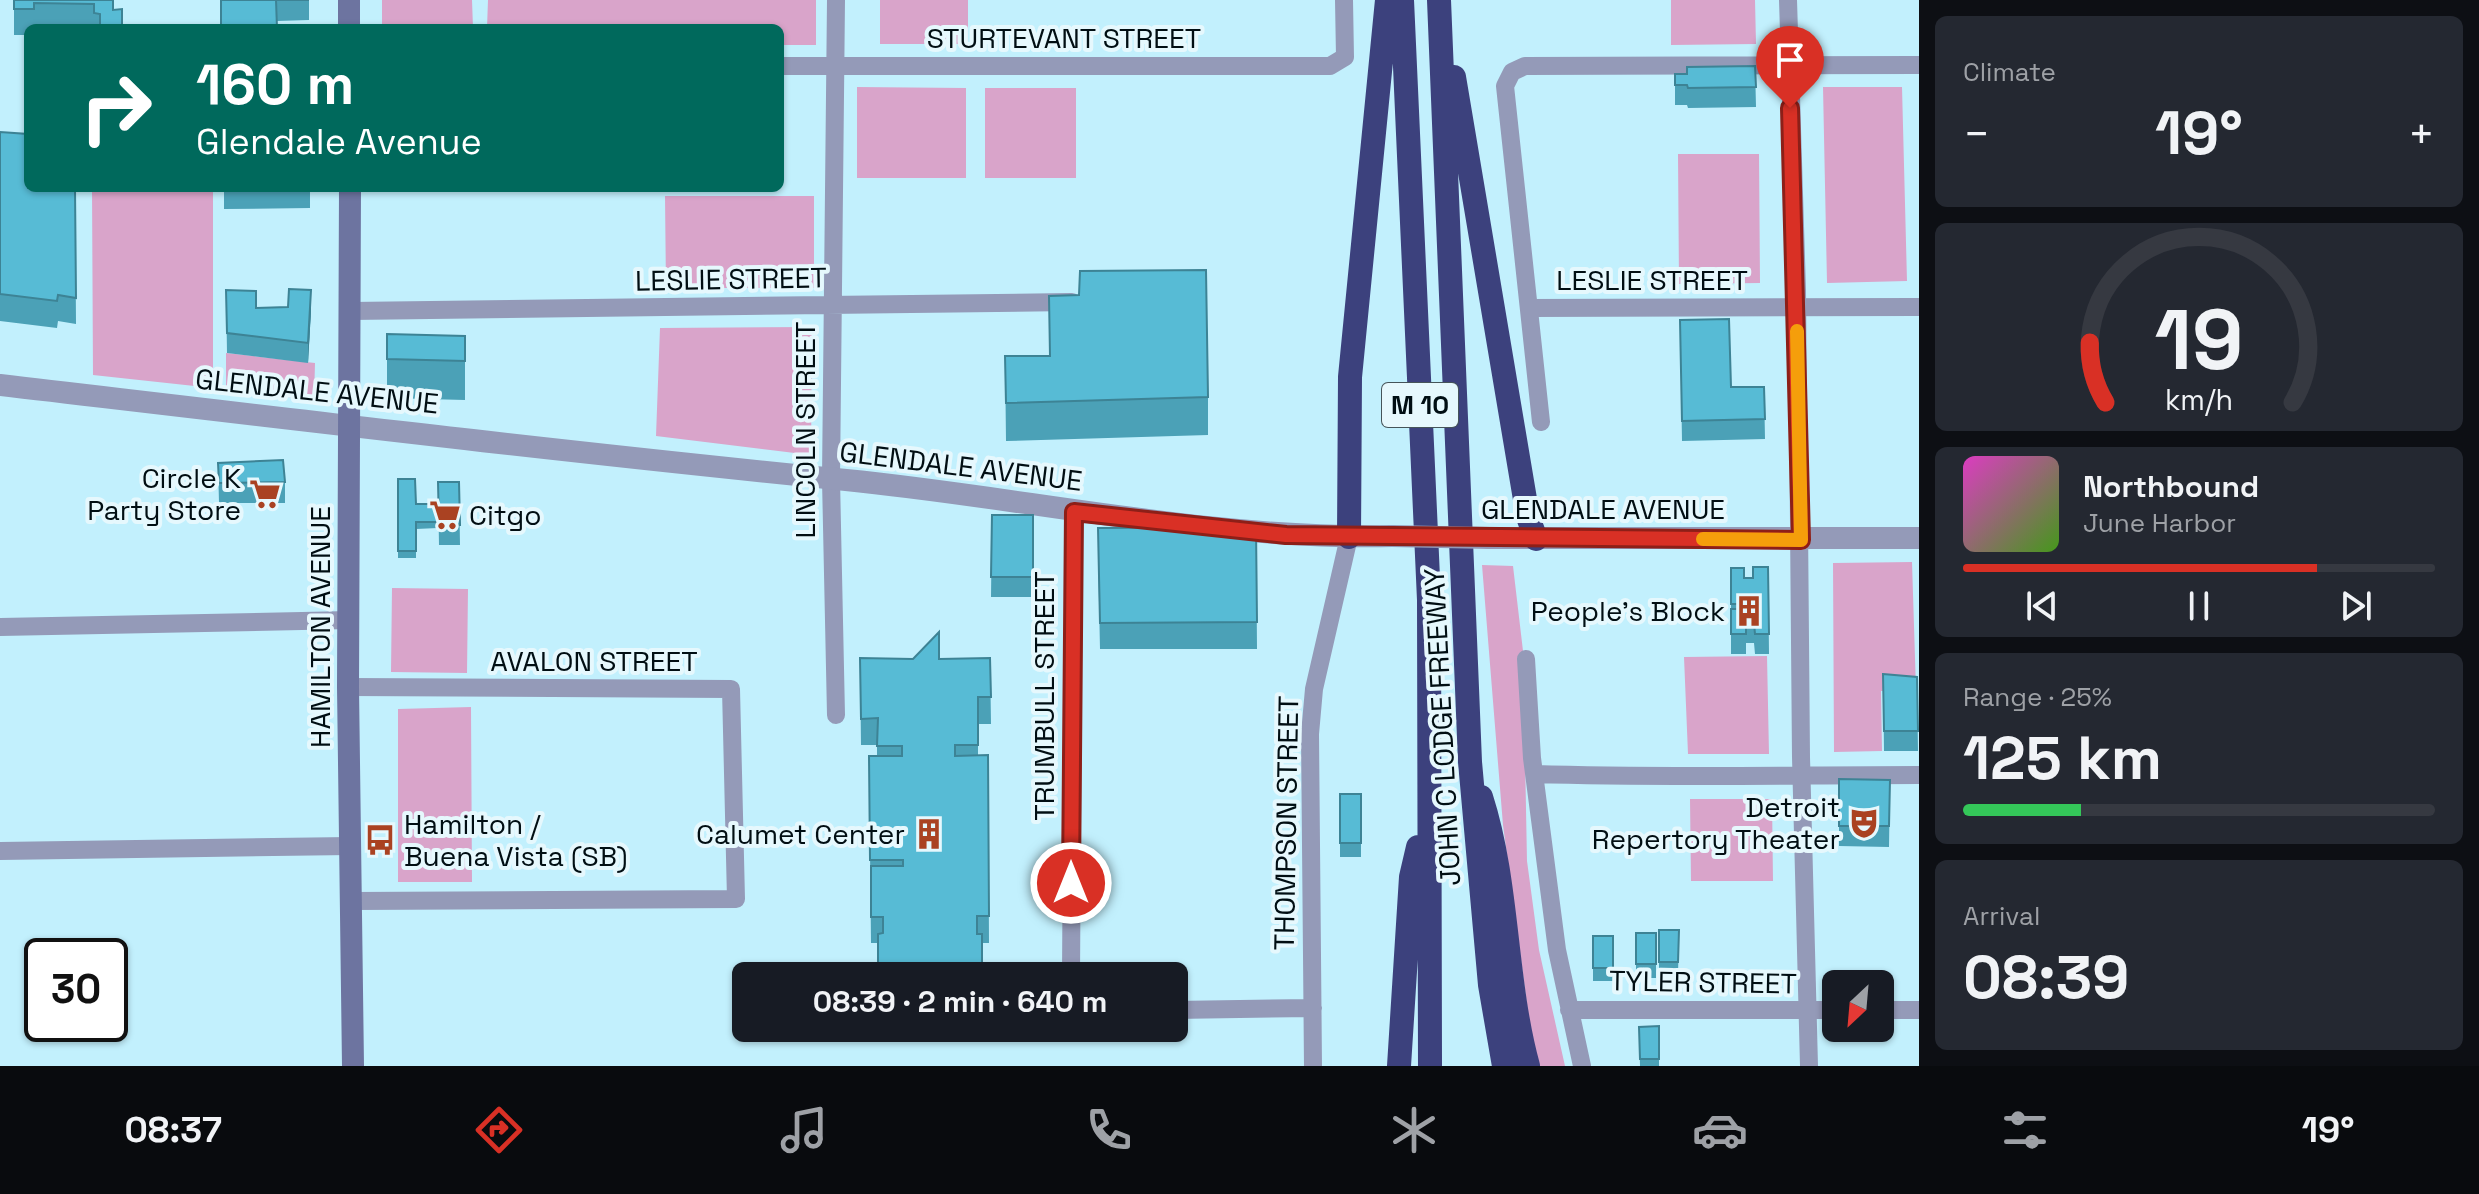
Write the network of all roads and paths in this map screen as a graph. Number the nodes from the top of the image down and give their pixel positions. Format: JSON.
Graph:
{"nodes":[{"id":1,"x":349,"y":0,"type":"edge"},
{"id":2,"x":836,"y":0,"type":"edge"},
{"id":3,"x":1344,"y":0,"type":"edge"},
{"id":4,"x":1387,"y":0,"type":"edge"},
{"id":5,"x":1402,"y":0,"type":"edge"},
{"id":6,"x":1439,"y":0,"type":"edge"},
{"id":7,"x":1788,"y":0,"type":"edge"},
{"id":8,"x":349,"y":24,"type":"edge"},
{"id":9,"x":1441,"y":46,"type":"junction"},
{"id":10,"x":1789,"y":65,"type":"junction"},
{"id":11,"x":1919,"y":65,"type":"edge"},
{"id":12,"x":784,"y":66,"type":"edge"},
{"id":13,"x":835,"y":66,"type":"junction"},
{"id":14,"x":350,"y":192,"type":"edge"},
{"id":15,"x":1096,"y":302,"type":"edge"},
{"id":16,"x":833,"y":306,"type":"junction"},
{"id":17,"x":1797,"y":307,"type":"junction"},
{"id":18,"x":1919,"y":307,"type":"edge"},
{"id":19,"x":1529,"y":308,"type":"junction"},
{"id":20,"x":351,"y":311,"type":"junction"},
{"id":21,"x":0,"y":385,"type":"edge"},
{"id":22,"x":1541,"y":422,"type":"dead end"},
{"id":23,"x":351,"y":426,"type":"junction"},
{"id":24,"x":831,"y":479,"type":"junction"},
{"id":25,"x":1074,"y":512,"type":"junction"},
{"id":26,"x":1349,"y":537,"type":"junction"},
{"id":27,"x":1919,"y":538,"type":"edge"},
{"id":28,"x":1536,"y":539,"type":"junction"},
{"id":29,"x":1801,"y":540,"type":"junction"},
{"id":30,"x":350,"y":620,"type":"junction"},
{"id":31,"x":0,"y":627,"type":"edge"},
{"id":32,"x":1526,"y":659,"type":"dead end"},
{"id":33,"x":348,"y":687,"type":"junction"},
{"id":34,"x":836,"y":715,"type":"dead end"},
{"id":35,"x":1470,"y":762,"type":"junction"},
{"id":36,"x":1535,"y":774,"type":"junction"},
{"id":37,"x":1802,"y":774,"type":"junction"},
{"id":38,"x":1919,"y":775,"type":"edge"},
{"id":39,"x":1427,"y":810,"type":"junction"},
{"id":40,"x":350,"y":846,"type":"junction"},
{"id":41,"x":0,"y":851,"type":"edge"},
{"id":42,"x":353,"y":901,"type":"junction"},
{"id":43,"x":1071,"y":962,"type":"edge"},
{"id":44,"x":1490,"y":985,"type":"junction"},
{"id":45,"x":1313,"y":1008,"type":"junction"},
{"id":46,"x":1188,"y":1010,"type":"edge"},
{"id":47,"x":1569,"y":1010,"type":"junction"},
{"id":48,"x":1822,"y":1010,"type":"edge"},
{"id":49,"x":1894,"y":1010,"type":"edge"},
{"id":50,"x":1919,"y":1010,"type":"edge"},
{"id":51,"x":1808,"y":1011,"type":"junction"},
{"id":52,"x":353,"y":1066,"type":"edge"},
{"id":53,"x":1313,"y":1066,"type":"edge"},
{"id":54,"x":1399,"y":1066,"type":"edge"},
{"id":55,"x":1430,"y":1066,"type":"edge"},
{"id":56,"x":1486,"y":1066,"type":"edge"},
{"id":57,"x":1504,"y":1066,"type":"edge"},
{"id":58,"x":1528,"y":1066,"type":"edge"},
{"id":59,"x":1582,"y":1066,"type":"edge"},
{"id":60,"x":1809,"y":1066,"type":"edge"}],
"edges":[{"from":1,"to":8,"type":"main road"},
{"from":2,"to":13,"type":"street","name":"LINCOLN STREET"},
{"from":3,"to":13,"type":"street","name":"STURTEVANT STREET"},
{"from":4,"to":26,"type":"highway"},
{"from":5,"to":39,"type":"highway","name":"JOHN C LODGE FREEWAY","number":"M 10"},
{"from":6,"to":9,"type":"highway","name":"JOHN C LODGE FREEWAY","number":"M 10"},
{"from":7,"to":10,"type":"street"},
{"from":9,"to":28,"type":"highway"},
{"from":9,"to":35,"type":"highway","name":"JOHN C LODGE FREEWAY","number":"M 10"},
{"from":10,"to":11,"type":"street"},
{"from":10,"to":17,"type":"street"},
{"from":10,"to":19,"type":"street"},
{"from":12,"to":13,"type":"street","name":"STURTEVANT STREET"},
{"from":13,"to":16,"type":"street","name":"LINCOLN STREET"},
{"from":14,"to":20,"type":"main road","name":"HAMILTON AVENUE"},
{"from":15,"to":16,"type":"street","name":"LESLIE STREET"},
{"from":16,"to":20,"type":"street","name":"LESLIE STREET"},
{"from":16,"to":24,"type":"street","name":"LINCOLN STREET"},
{"from":17,"to":18,"type":"street","name":"LESLIE STREET"},
{"from":17,"to":19,"type":"street","name":"LESLIE STREET"},
{"from":17,"to":29,"type":"street"},
{"from":19,"to":22,"type":"street"},
{"from":20,"to":23,"type":"main road","name":"HAMILTON AVENUE"},
{"from":21,"to":23,"type":"street","name":"GLENDALE AVENUE"},
{"from":23,"to":24,"type":"street","name":"GLENDALE AVENUE"},
{"from":23,"to":30,"type":"main road","name":"HAMILTON AVENUE"},
{"from":24,"to":25,"type":"street","name":"GLENDALE AVENUE"},
{"from":24,"to":34,"type":"street","name":"LINCOLN STREET"},
{"from":25,"to":26,"type":"street","name":"GLENDALE AVENUE"},
{"from":25,"to":43,"type":"street","name":"TRUMBULL STREET"},
{"from":26,"to":28,"type":"street","name":"GLENDALE AVENUE","bridge":true},
{"from":26,"to":45,"type":"street","name":"THOMPSON STREET"},
{"from":27,"to":29,"type":"street","name":"GLENDALE AVENUE"},
{"from":28,"to":29,"type":"street","name":"GLENDALE AVENUE"},
{"from":29,"to":37,"type":"street"},
{"from":30,"to":31,"type":"street"},
{"from":30,"to":33,"type":"main road","name":"HAMILTON AVENUE"},
{"from":32,"to":36,"type":"street"},
{"from":33,"to":40,"type":"main road","name":"HAMILTON AVENUE"},
{"from":33,"to":42,"type":"street","name":"AVALON STREET"},
{"from":35,"to":44,"type":"highway","name":"JOHN C LODGE FREEWAY","number":"M 10"},
{"from":35,"to":58,"type":"highway"},
{"from":36,"to":37,"type":"street"},
{"from":36,"to":47,"type":"street"},
{"from":37,"to":38,"type":"street"},
{"from":37,"to":51,"type":"street"},
{"from":39,"to":54,"type":"highway"},
{"from":39,"to":55,"type":"highway","name":"JOHN C LODGE FREEWAY","number":"M 10"},
{"from":40,"to":41,"type":"street"},
{"from":40,"to":42,"type":"main road","name":"HAMILTON AVENUE"},
{"from":42,"to":52,"type":"main road","name":"HAMILTON AVENUE"},
{"from":44,"to":56,"type":"highway"},
{"from":44,"to":57,"type":"highway","name":"JOHN C LODGE FREEWAY","number":"M 10"},
{"from":45,"to":46,"type":"street"},
{"from":45,"to":53,"type":"street","name":"THOMPSON STREET"},
{"from":47,"to":51,"type":"street","name":"TYLER STREET"},
{"from":47,"to":59,"type":"street"},
{"from":48,"to":51,"type":"street","name":"TYLER STREET"},
{"from":49,"to":50,"type":"street"},
{"from":51,"to":60,"type":"street"}]}
